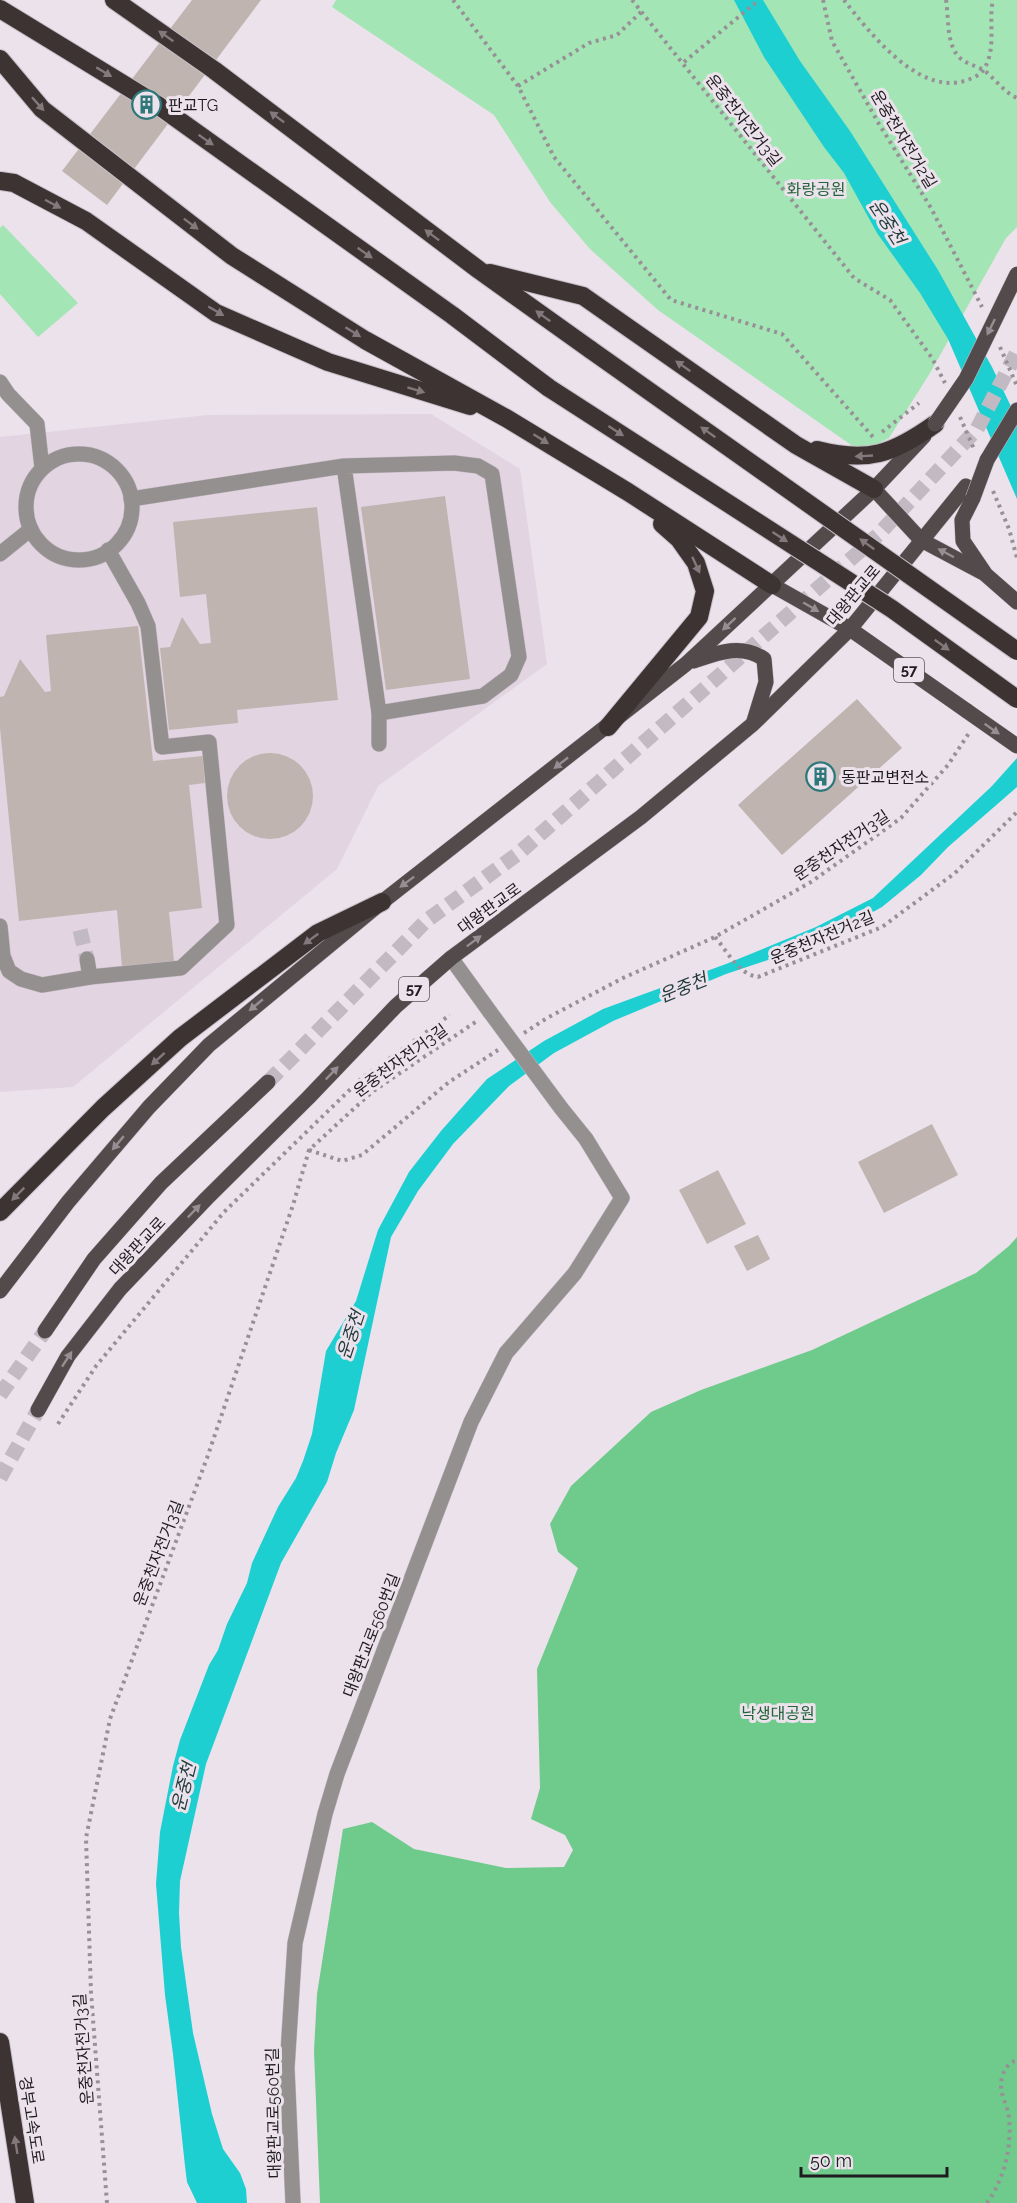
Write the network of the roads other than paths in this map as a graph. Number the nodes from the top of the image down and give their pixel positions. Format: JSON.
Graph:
{"nodes":[{"id":1,"x":114,"y":0,"type":"edge"},
{"id":2,"x":0,"y":9,"type":"edge"},
{"id":3,"x":0,"y":59,"type":"edge"},
{"id":4,"x":0,"y":181,"type":"edge"},
{"id":5,"x":479,"y":270,"type":"junction"},
{"id":6,"x":1017,"y":274,"type":"edge"},
{"id":7,"x":0,"y":382,"type":"edge"},
{"id":8,"x":1017,"y":410,"type":"edge"},
{"id":9,"x":506,"y":418,"type":"junction"},
{"id":10,"x":935,"y":424,"type":"junction"},
{"id":11,"x":796,"y":445,"type":"junction"},
{"id":12,"x":344,"y":466,"type":"junction"},
{"id":13,"x":42,"y":468,"type":"junction"},
{"id":14,"x":874,"y":489,"type":"junction"},
{"id":15,"x":628,"y":492,"type":"junction"},
{"id":16,"x":969,"y":492,"type":"junction"},
{"id":17,"x":131,"y":498,"type":"junction"},
{"id":18,"x":31,"y":530,"type":"junction"},
{"id":19,"x":921,"y":540,"type":"junction"},
{"id":20,"x":108,"y":550,"type":"junction"},
{"id":21,"x":0,"y":554,"type":"edge"},
{"id":22,"x":985,"y":574,"type":"junction"},
{"id":23,"x":772,"y":585,"type":"junction"},
{"id":24,"x":1017,"y":602,"type":"edge"},
{"id":25,"x":850,"y":629,"type":"junction"},
{"id":26,"x":1017,"y":651,"type":"edge"},
{"id":27,"x":686,"y":664,"type":"junction"},
{"id":28,"x":1017,"y":699,"type":"edge"},
{"id":29,"x":379,"y":713,"type":"junction"},
{"id":30,"x":753,"y":724,"type":"junction"},
{"id":31,"x":608,"y":727,"type":"junction"},
{"id":32,"x":379,"y":744,"type":"dead end"},
{"id":33,"x":1017,"y":746,"type":"edge"},
{"id":34,"x":382,"y":902,"type":"junction"},
{"id":35,"x":0,"y":926,"type":"edge"},
{"id":36,"x":451,"y":958,"type":"junction"},
{"id":37,"x":87,"y":959,"type":"tunnel mouth"},
{"id":38,"x":90,"y":977,"type":"junction"},
{"id":39,"x":268,"y":1082,"type":"tunnel mouth"},
{"id":40,"x":0,"y":1212,"type":"edge"},
{"id":41,"x":0,"y":1291,"type":"edge"},
{"id":42,"x":45,"y":1331,"type":"tunnel mouth"},
{"id":43,"x":38,"y":1410,"type":"tunnel mouth"},
{"id":44,"x":0,"y":2042,"type":"edge"},
{"id":45,"x":25,"y":2203,"type":"edge"},
{"id":46,"x":293,"y":2203,"type":"edge"}],
"edges":[{"from":5,"to":1,"type":"highway","one_way":true},
{"from":2,"to":28,"type":"highway","one_way":true,"bridge":true},
{"from":3,"to":9,"type":"highway","one_way":true},
{"from":4,"to":9,"type":"highway","one_way":true},
{"from":11,"to":5,"type":"highway","one_way":true},
{"from":26,"to":5,"type":"highway","one_way":true,"bridge":true},
{"from":6,"to":10,"type":"main road","one_way":true,"bridge":true},
{"from":7,"to":13,"type":"lane"},
{"from":8,"to":16,"type":"main road","bridge":true},
{"from":9,"to":15,"type":"highway","one_way":true},
{"from":10,"to":11,"type":"highway","one_way":true},
{"from":10,"to":14,"type":"main road"},
{"from":11,"to":14,"type":"highway"},
{"from":12,"to":17,"type":"lane"},
{"from":12,"to":29,"type":"lane"},
{"from":12,"to":29,"type":"lane"},
{"from":13,"to":17,"type":"lane"},
{"from":13,"to":18,"type":"lane"},
{"from":14,"to":19,"type":"main road"},
{"from":14,"to":23,"type":"main road"},
{"from":15,"to":23,"type":"highway"},
{"from":15,"to":31,"type":"highway","one_way":true},
{"from":16,"to":19,"type":"main road","name":"대왕판교로"},
{"from":16,"to":22,"type":"main road"},
{"from":17,"to":20,"type":"lane"},
{"from":18,"to":20,"type":"lane"},
{"from":18,"to":21,"type":"lane"},
{"from":22,"to":19,"type":"main road","one_way":true},
{"from":19,"to":25,"type":"main road","name":"대왕판교로"},
{"from":20,"to":38,"type":"lane"},
{"from":22,"to":24,"type":"main road"},
{"from":23,"to":25,"type":"main road","one_way":true},
{"from":23,"to":27,"type":"main road","one_way":true},
{"from":25,"to":30,"type":"main road","name":"대왕판교로","number":"57"},
{"from":25,"to":33,"type":"main road","number":"57","one_way":true,"bridge":true},
{"from":27,"to":30,"type":"main road"},
{"from":27,"to":31,"type":"main road"},
{"from":29,"to":32,"type":"lane"},
{"from":36,"to":30,"type":"main road","name":"대왕판교로","number":"57","one_way":true},
{"from":31,"to":34,"type":"main road","one_way":true},
{"from":34,"to":40,"type":"highway","one_way":true},
{"from":34,"to":41,"type":"main road","one_way":true},
{"from":35,"to":38,"type":"lane"},
{"from":43,"to":36,"type":"main road","name":"대왕판교로","number":"57","one_way":true},
{"from":36,"to":46,"type":"lane","name":"대왕판교로560번길","bridge":true},
{"from":37,"to":38,"type":"lane"},
{"from":39,"to":42,"type":"main road","name":"대왕판교로"},
{"from":45,"to":44,"type":"highway","name":"경부고속도로","one_way":true}]}
